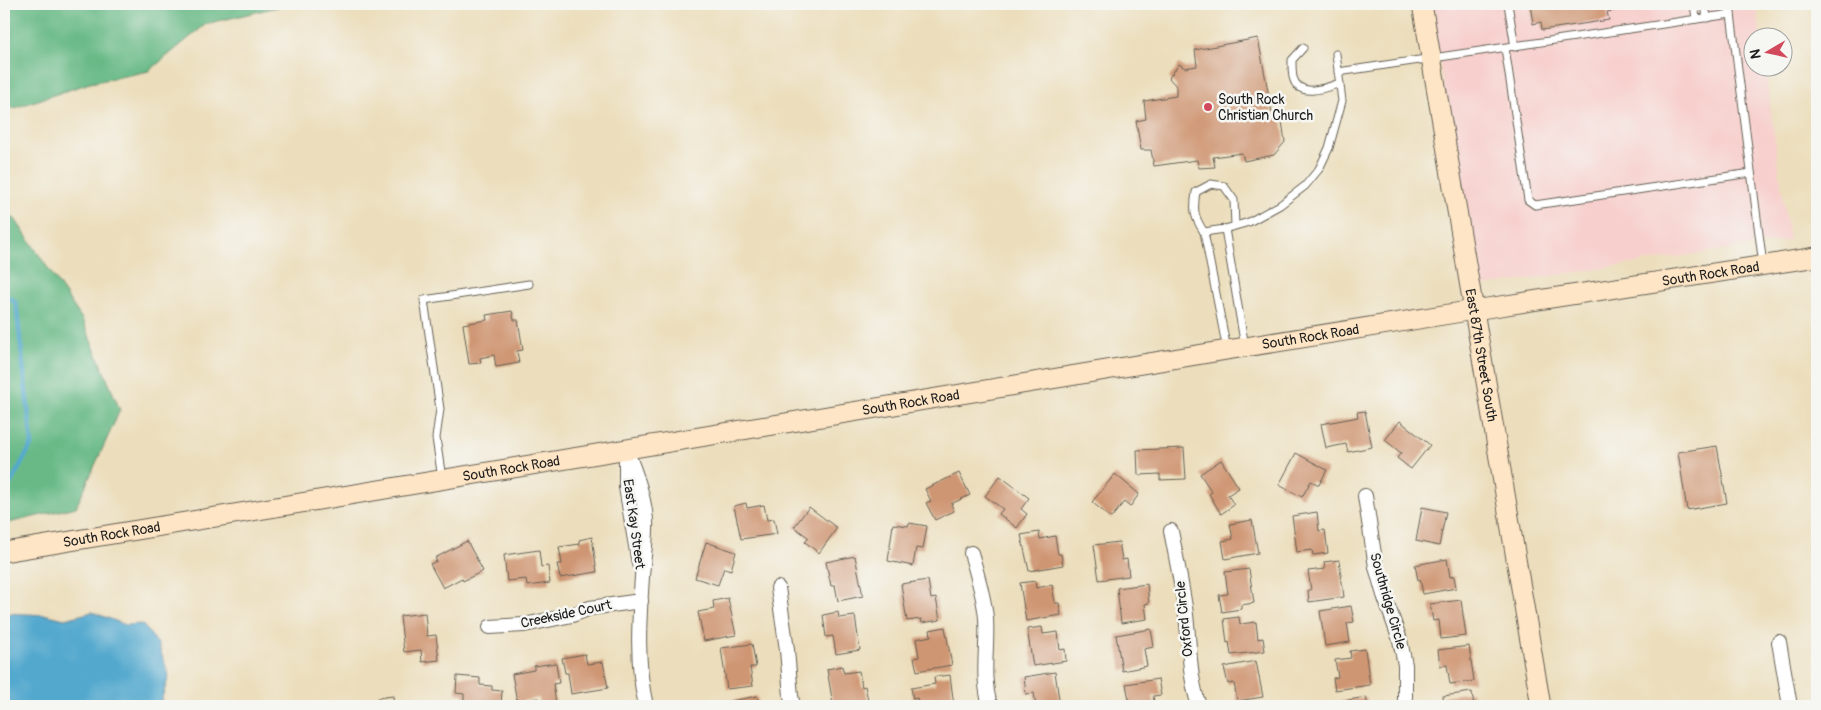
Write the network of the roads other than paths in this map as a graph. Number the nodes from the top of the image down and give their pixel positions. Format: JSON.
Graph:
{"nodes":[{"id":1,"x":1422,"y":4,"type":"edge"},
{"id":2,"x":1508,"y":4,"type":"edge"},
{"id":3,"x":1694,"y":4,"type":"edge"},
{"id":4,"x":1705,"y":4,"type":"edge"},
{"id":5,"x":1730,"y":4,"type":"edge"},
{"id":6,"x":1731,"y":14,"type":"junction"},
{"id":7,"x":1706,"y":18,"type":"junction"},
{"id":8,"x":1696,"y":19,"type":"junction"},
{"id":9,"x":1515,"y":47,"type":"junction"},
{"id":10,"x":1302,"y":48,"type":"dead end"},
{"id":11,"x":1505,"y":48,"type":"junction"},
{"id":12,"x":1336,"y":54,"type":"dead end"},
{"id":13,"x":1432,"y":59,"type":"junction"},
{"id":14,"x":1338,"y":72,"type":"junction"},
{"id":15,"x":1340,"y":83,"type":"junction"},
{"id":16,"x":1751,"y":173,"type":"junction"},
{"id":17,"x":1235,"y":226,"type":"junction"},
{"id":18,"x":1225,"y":229,"type":"junction"},
{"id":19,"x":1204,"y":232,"type":"junction"},
{"id":20,"x":1817,"y":258,"type":"edge"},
{"id":21,"x":1763,"y":265,"type":"junction"},
{"id":22,"x":529,"y":284,"type":"dead end"},
{"id":23,"x":1474,"y":310,"type":"junction"},
{"id":24,"x":1236,"y":349,"type":"junction"},
{"id":25,"x":626,"y":450,"type":"junction"},
{"id":26,"x":442,"y":479,"type":"junction"},
{"id":27,"x":1365,"y":496,"type":"dead end"},
{"id":28,"x":1171,"y":531,"type":"dead end"},
{"id":29,"x":4,"y":552,"type":"edge"},
{"id":30,"x":972,"y":553,"type":"dead end"},
{"id":31,"x":778,"y":588,"type":"dead end"},
{"id":32,"x":641,"y":601,"type":"junction"},
{"id":33,"x":490,"y":627,"type":"dead end"},
{"id":34,"x":1779,"y":642,"type":"dead end"},
{"id":35,"x":646,"y":706,"type":"edge"},
{"id":36,"x":793,"y":706,"type":"edge"},
{"id":37,"x":990,"y":706,"type":"edge"},
{"id":38,"x":1199,"y":706,"type":"edge"},
{"id":39,"x":1405,"y":706,"type":"edge"},
{"id":40,"x":1541,"y":706,"type":"edge"},
{"id":41,"x":1790,"y":706,"type":"edge"}],
"edges":[{"from":1,"to":13,"type":"main road","name":"East 87th Street South"},
{"from":2,"to":9,"type":"lane"},
{"from":3,"to":8,"type":"lane"},
{"from":4,"to":7,"type":"lane"},
{"from":5,"to":6,"type":"lane"},
{"from":6,"to":7,"type":"lane"},
{"from":6,"to":16,"type":"lane"},
{"from":7,"to":8,"type":"lane"},
{"from":8,"to":9,"type":"lane"},
{"from":9,"to":11,"type":"lane"},
{"from":10,"to":15,"type":"lane"},
{"from":11,"to":13,"type":"lane"},
{"from":11,"to":16,"type":"lane"},
{"from":12,"to":14,"type":"lane"},
{"from":13,"to":14,"type":"lane"},
{"from":13,"to":23,"type":"main road","name":"East 87th Street South"},
{"from":14,"to":15,"type":"lane"},
{"from":15,"to":17,"type":"lane"},
{"from":16,"to":21,"type":"lane"},
{"from":17,"to":18,"type":"lane"},
{"from":17,"to":19,"type":"lane"},
{"from":18,"to":19,"type":"lane"},
{"from":18,"to":24,"type":"lane"},
{"from":19,"to":24,"type":"lane"},
{"from":20,"to":21,"type":"main road","name":"South Rock Road"},
{"from":21,"to":23,"type":"main road","name":"South Rock Road"},
{"from":22,"to":26,"type":"lane"},
{"from":23,"to":24,"type":"main road","name":"South Rock Road"},
{"from":23,"to":40,"type":"main road","name":"East 87th Street South"},
{"from":24,"to":25,"type":"main road","name":"South Rock Road"},
{"from":25,"to":26,"type":"main road","name":"South Rock Road"},
{"from":25,"to":32,"type":"street","name":"East Kay Street"},
{"from":26,"to":29,"type":"main road","name":"South Rock Road"},
{"from":27,"to":39,"type":"street","name":"Southridge Circle"},
{"from":28,"to":38,"type":"street","name":"Oxford Circle"},
{"from":30,"to":37,"type":"street"},
{"from":31,"to":36,"type":"street"},
{"from":32,"to":33,"type":"street","name":"Creekside Court"},
{"from":32,"to":35,"type":"street","name":"East Kay Street"},
{"from":34,"to":41,"type":"street"}]}
